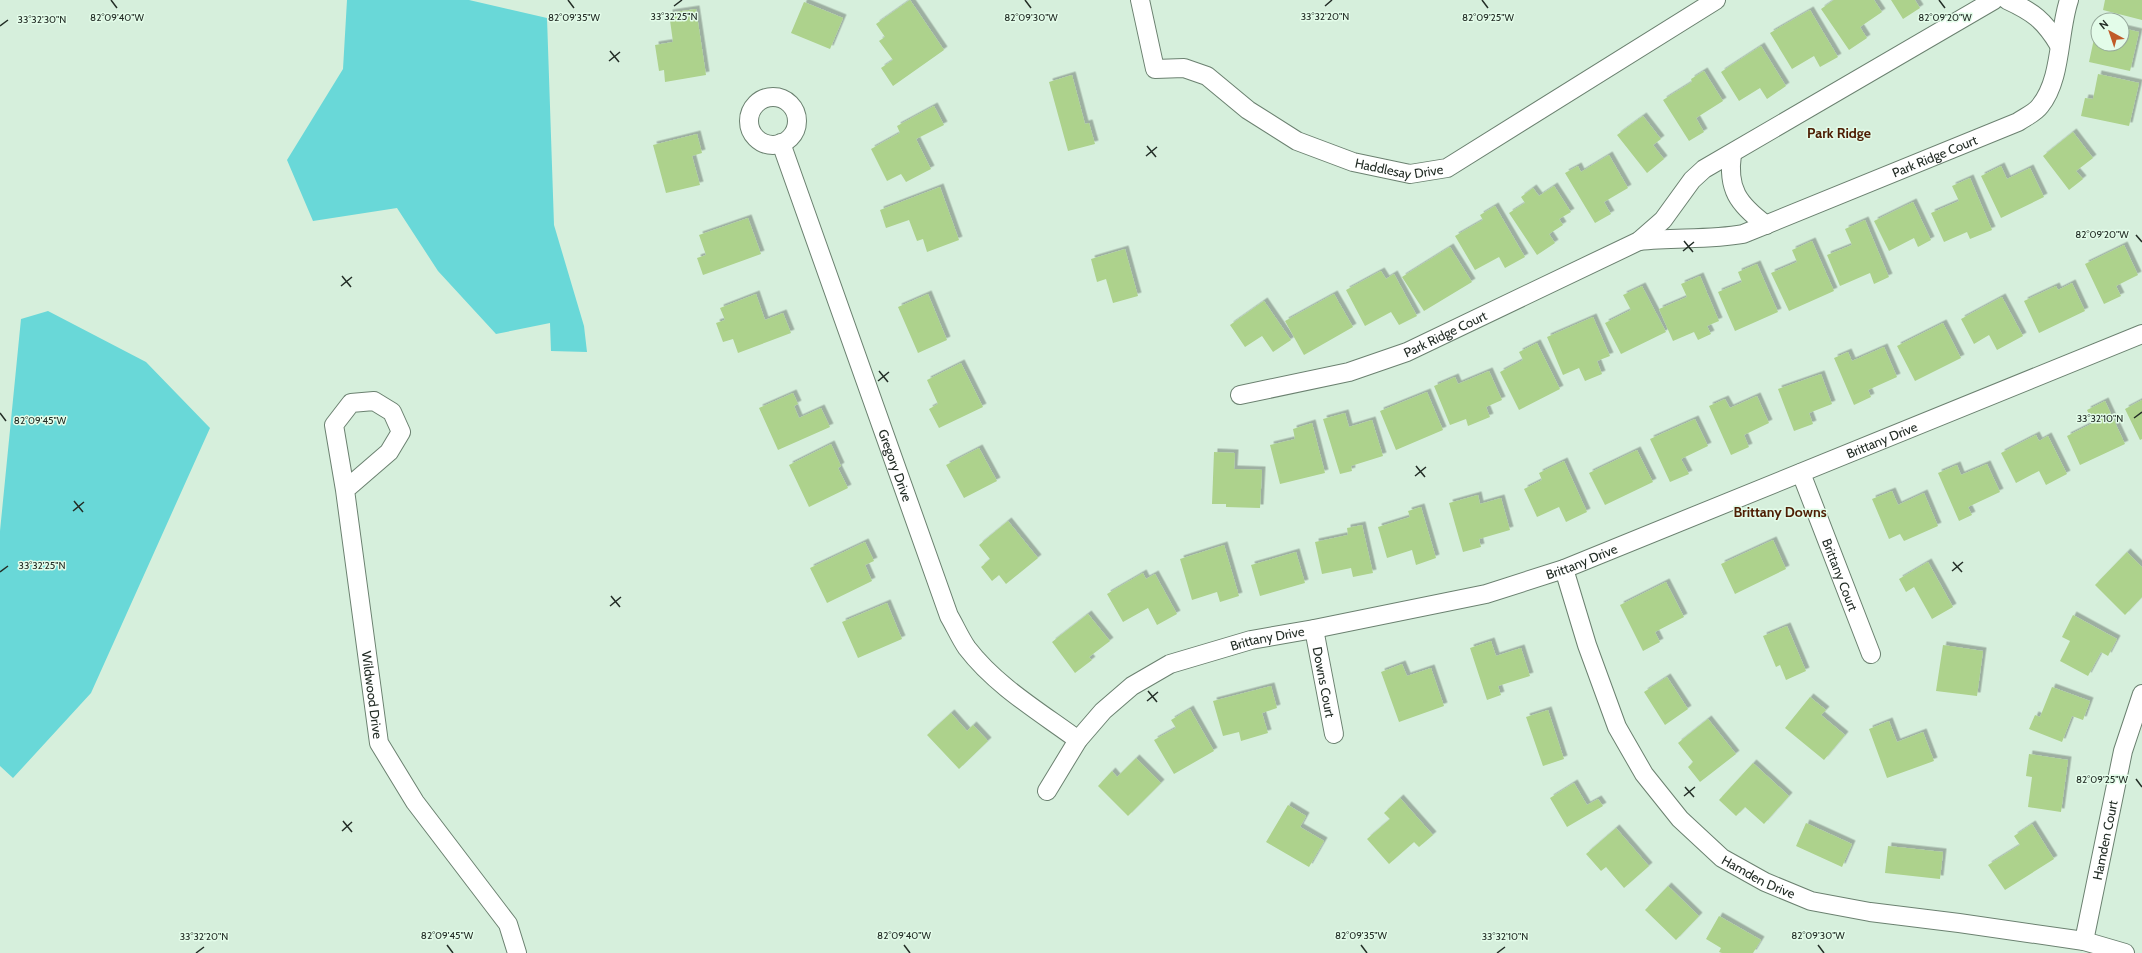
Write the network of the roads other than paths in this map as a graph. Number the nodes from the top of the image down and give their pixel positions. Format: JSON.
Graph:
{"nodes":[{"id":1,"x":1140,"y":0,"type":"edge"},
{"id":2,"x":1716,"y":0,"type":"edge"},
{"id":3,"x":1994,"y":0,"type":"edge"},
{"id":4,"x":2006,"y":0,"type":"edge"},
{"id":5,"x":2068,"y":0,"type":"edge"},
{"id":6,"x":2059,"y":45,"type":"junction"},
{"id":7,"x":781,"y":144,"type":"dead end"},
{"id":8,"x":1732,"y":154,"type":"junction"},
{"id":9,"x":1766,"y":225,"type":"junction"},
{"id":10,"x":1639,"y":241,"type":"junction"},
{"id":11,"x":2142,"y":334,"type":"edge"},
{"id":12,"x":1240,"y":395,"type":"dead end"},
{"id":13,"x":1801,"y":473,"type":"junction"},
{"id":14,"x":345,"y":490,"type":"junction"},
{"id":15,"x":1564,"y":569,"type":"junction"},
{"id":16,"x":1314,"y":629,"type":"junction"},
{"id":17,"x":1871,"y":654,"type":"dead end"},
{"id":18,"x":2142,"y":694,"type":"edge"},
{"id":19,"x":1334,"y":734,"type":"dead end"},
{"id":20,"x":1078,"y":740,"type":"junction"},
{"id":21,"x":1047,"y":791,"type":"dead end"},
{"id":22,"x":2084,"y":941,"type":"junction"},
{"id":23,"x":517,"y":953,"type":"edge"},
{"id":24,"x":2125,"y":953,"type":"edge"}],
"edges":[{"from":1,"to":2,"type":"street","name":"Haddlesay Drive"},
{"from":3,"to":8,"type":"street","name":"Park Ridge Court"},
{"from":4,"to":6,"type":"street"},
{"from":5,"to":6,"type":"street","name":"Park Ridge Court"},
{"from":6,"to":9,"type":"street","name":"Park Ridge Court"},
{"from":7,"to":20,"type":"street","name":"Gregory Drive"},
{"from":8,"to":9,"type":"street"},
{"from":8,"to":10,"type":"street","name":"Park Ridge Court"},
{"from":9,"to":10,"type":"street","name":"Park Ridge Court"},
{"from":10,"to":12,"type":"street","name":"Park Ridge Court"},
{"from":11,"to":13,"type":"street","name":"Brittany Drive"},
{"from":13,"to":15,"type":"street","name":"Brittany Drive"},
{"from":13,"to":17,"type":"street","name":"Brittany Court"},
{"from":14,"to":14,"type":"street","name":"Wildwood Drive"},
{"from":14,"to":23,"type":"street","name":"Wildwood Drive"},
{"from":15,"to":16,"type":"street","name":"Brittany Drive"},
{"from":15,"to":22,"type":"street","name":"Hamden Drive"},
{"from":16,"to":19,"type":"street","name":"Downs Court"},
{"from":16,"to":20,"type":"street","name":"Brittany Drive"},
{"from":18,"to":22,"type":"street","name":"Hamden Court"},
{"from":20,"to":21,"type":"street","name":"Brittany Drive"},
{"from":22,"to":24,"type":"street","name":"Hamden Drive"}]}
